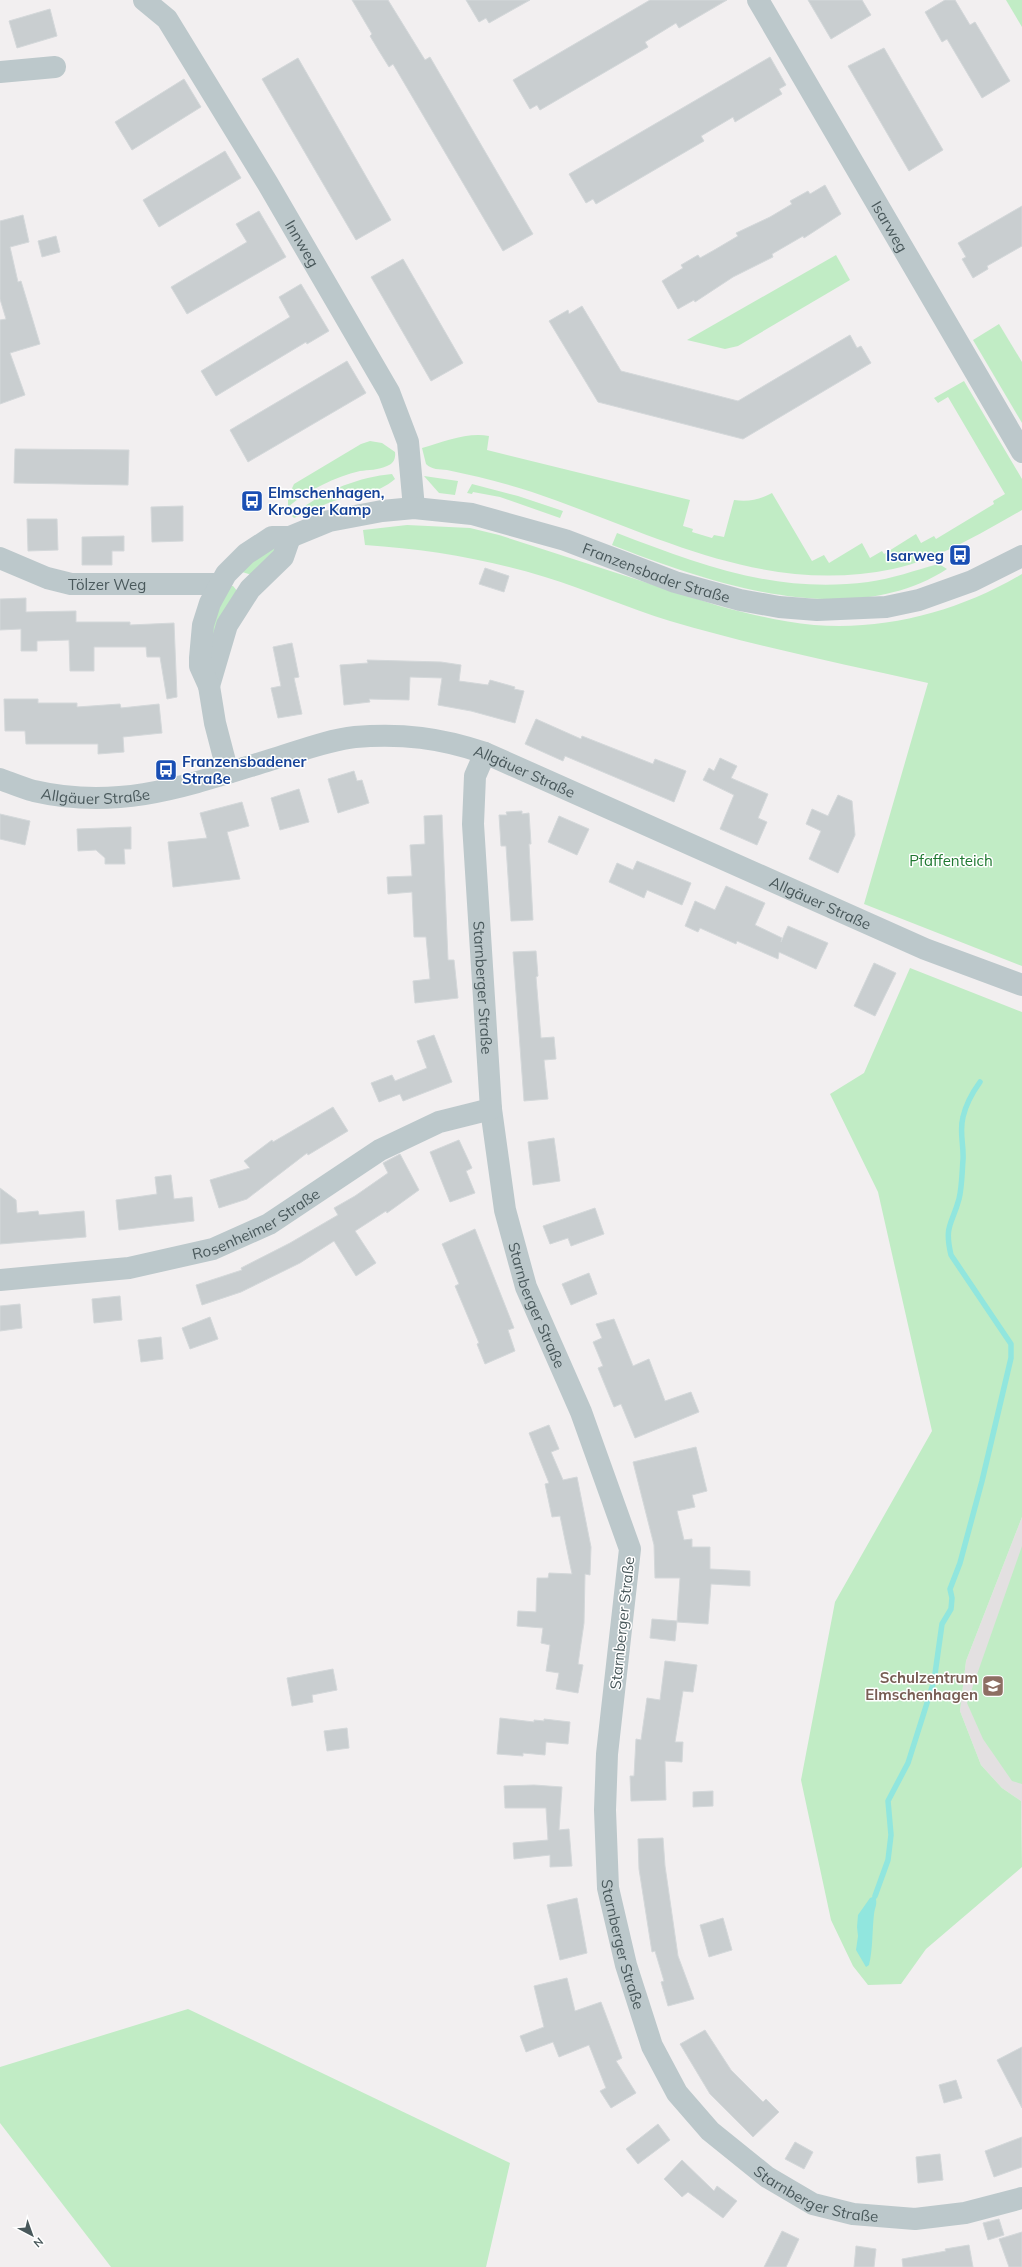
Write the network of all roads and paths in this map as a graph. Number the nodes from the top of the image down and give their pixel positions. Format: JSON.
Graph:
{"nodes":[{"id":1,"x":144,"y":0,"type":"edge"},
{"id":2,"x":758,"y":0,"type":"edge"},
{"id":3,"x":55,"y":67,"type":"dead end"},
{"id":4,"x":0,"y":72,"type":"edge"},
{"id":5,"x":1022,"y":452,"type":"edge"},
{"id":6,"x":414,"y":508,"type":"junction"},
{"id":7,"x":290,"y":537,"type":"junction"},
{"id":8,"x":1022,"y":556,"type":"edge"},
{"id":9,"x":0,"y":558,"type":"edge"},
{"id":10,"x":220,"y":584,"type":"junction"},
{"id":11,"x":210,"y":686,"type":"junction"},
{"id":12,"x":485,"y":753,"type":"junction"},
{"id":13,"x":228,"y":773,"type":"junction"},
{"id":14,"x":0,"y":779,"type":"edge"},
{"id":15,"x":1022,"y":985,"type":"edge"},
{"id":16,"x":492,"y":1109,"type":"junction"},
{"id":17,"x":0,"y":1280,"type":"edge"},
{"id":18,"x":1022,"y":2198,"type":"edge"}],
"edges":[{"from":1,"to":6,"type":"street","name":"Innweg"},
{"from":2,"to":5,"type":"street","name":"Isarweg"},
{"from":3,"to":4,"type":"street"},
{"from":6,"to":7,"type":"street","name":"Franzensbader Straße"},
{"from":6,"to":8,"type":"street","name":"Franzensbader Straße"},
{"from":7,"to":10,"type":"street","name":"Franzensbader Straße"},
{"from":7,"to":11,"type":"street","name":"Franzensbader Straße"},
{"from":9,"to":10,"type":"street","name":"Tölzer Weg"},
{"from":10,"to":11,"type":"street","name":"Franzensbader Straße"},
{"from":11,"to":13,"type":"street","name":"Franzensbader Straße"},
{"from":12,"to":13,"type":"street","name":"Allgäuer Straße"},
{"from":12,"to":15,"type":"street","name":"Allgäuer Straße"},
{"from":12,"to":16,"type":"street","name":"Starnberger Straße"},
{"from":13,"to":14,"type":"street","name":"Allgäuer Straße"},
{"from":16,"to":17,"type":"street","name":"Rosenheimer Straße"},
{"from":16,"to":18,"type":"street","name":"Starnberger Straße"}]}
